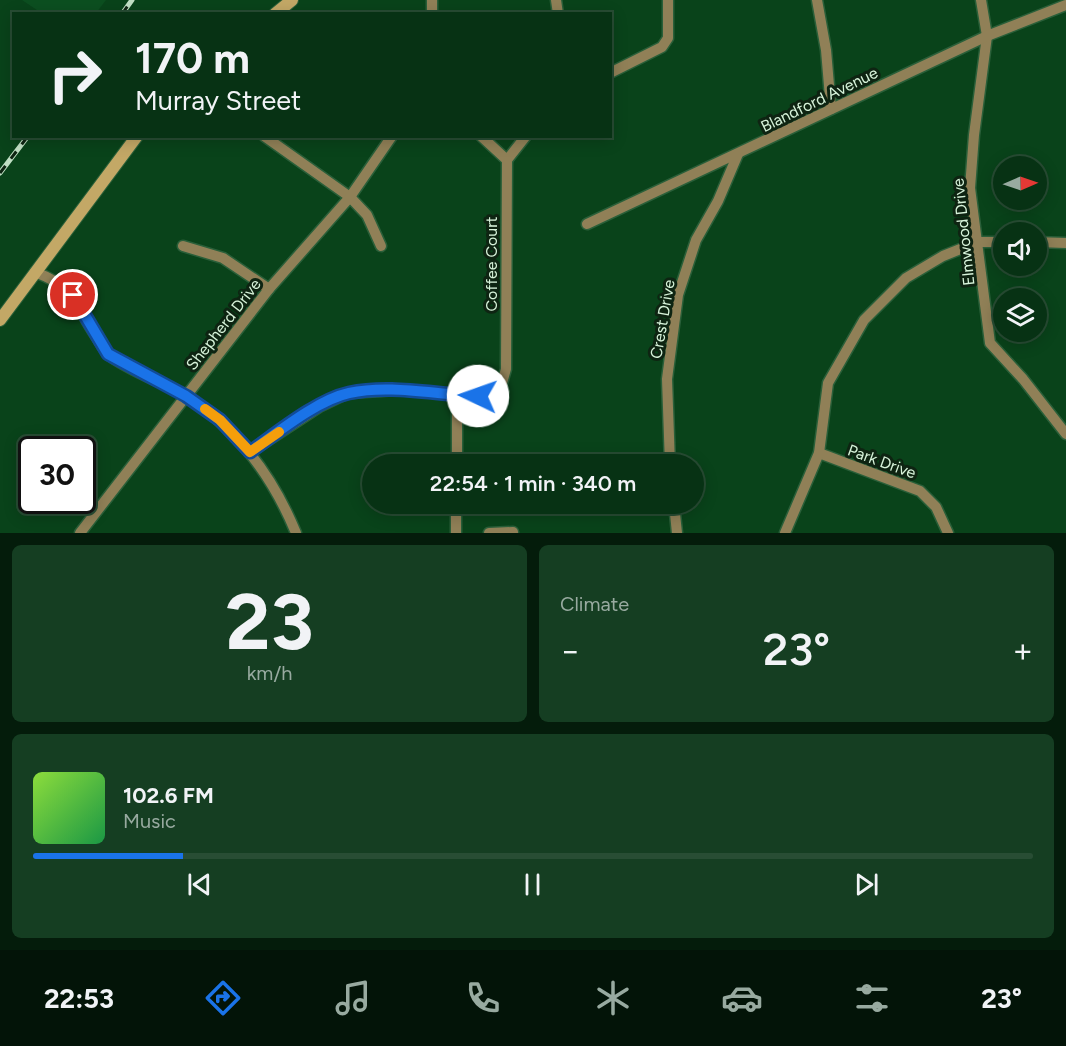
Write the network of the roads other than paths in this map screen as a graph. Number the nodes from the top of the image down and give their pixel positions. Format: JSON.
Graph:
{"nodes":[{"id":1,"x":292,"y":0,"type":"edge"},
{"id":2,"x":668,"y":0,"type":"edge"},
{"id":3,"x":817,"y":0,"type":"edge"},
{"id":4,"x":981,"y":0,"type":"edge"},
{"id":5,"x":1066,"y":5,"type":"edge"},
{"id":6,"x":277,"y":12,"type":"edge"},
{"id":7,"x":987,"y":36,"type":"junction"},
{"id":8,"x":612,"y":72,"type":"edge"},
{"id":9,"x":831,"y":109,"type":"junction"},
{"id":10,"x":136,"y":138,"type":"edge"},
{"id":11,"x":267,"y":138,"type":"edge"},
{"id":12,"x":391,"y":138,"type":"edge"},
{"id":13,"x":483,"y":138,"type":"edge"},
{"id":14,"x":524,"y":138,"type":"edge"},
{"id":15,"x":738,"y":154,"type":"junction"},
{"id":16,"x":507,"y":160,"type":"junction"},
{"id":17,"x":350,"y":197,"type":"junction"},
{"id":18,"x":587,"y":224,"type":"dead end"},
{"id":19,"x":978,"y":242,"type":"junction"},
{"id":20,"x":993,"y":242,"type":"edge"},
{"id":21,"x":1047,"y":243,"type":"edge"},
{"id":22,"x":1066,"y":243,"type":"edge"},
{"id":23,"x":183,"y":246,"type":"dead end"},
{"id":24,"x":381,"y":246,"type":"dead end"},
{"id":25,"x":35,"y":272,"type":"junction"},
{"id":26,"x":270,"y":289,"type":"junction"},
{"id":27,"x":0,"y":320,"type":"edge"},
{"id":28,"x":186,"y":396,"type":"junction"},
{"id":29,"x":457,"y":396,"type":"junction"},
{"id":30,"x":1066,"y":434,"type":"edge"},
{"id":31,"x":250,"y":452,"type":"junction"},
{"id":32,"x":819,"y":453,"type":"junction"},
{"id":33,"x":457,"y":454,"type":"edge"},
{"id":34,"x":670,"y":454,"type":"edge"},
{"id":35,"x":456,"y":514,"type":"edge"},
{"id":36,"x":675,"y":514,"type":"edge"},
{"id":37,"x":513,"y":532,"type":"edge"},
{"id":38,"x":80,"y":533,"type":"edge"},
{"id":39,"x":296,"y":533,"type":"edge"},
{"id":40,"x":456,"y":533,"type":"edge"},
{"id":41,"x":489,"y":533,"type":"edge"},
{"id":42,"x":677,"y":533,"type":"edge"},
{"id":43,"x":785,"y":533,"type":"edge"},
{"id":44,"x":948,"y":533,"type":"edge"}],
"edges":[{"from":1,"to":6,"type":"main road"},
{"from":2,"to":8,"type":"street"},
{"from":3,"to":9,"type":"street"},
{"from":4,"to":7,"type":"street","name":"Elmwood Drive"},
{"from":5,"to":7,"type":"street","name":"Blandford Avenue"},
{"from":7,"to":9,"type":"street","name":"Blandford Avenue"},
{"from":7,"to":19,"type":"street","name":"Elmwood Drive"},
{"from":9,"to":15,"type":"street","name":"Blandford Avenue"},
{"from":10,"to":25,"type":"main road"},
{"from":11,"to":17,"type":"street"},
{"from":12,"to":17,"type":"street","name":"Shepherd Drive"},
{"from":13,"to":16,"type":"street"},
{"from":14,"to":16,"type":"street"},
{"from":15,"to":18,"type":"street","name":"Blandford Avenue"},
{"from":15,"to":34,"type":"street","name":"Crest Drive"},
{"from":16,"to":29,"type":"street","name":"Coffee Court"},
{"from":17,"to":24,"type":"street"},
{"from":17,"to":26,"type":"street","name":"Shepherd Drive"},
{"from":19,"to":20,"type":"street"},
{"from":19,"to":30,"type":"street","name":"Elmwood Drive"},
{"from":19,"to":32,"type":"street"},
{"from":21,"to":22,"type":"street"},
{"from":23,"to":26,"type":"street"},
{"from":25,"to":27,"type":"main road"},
{"from":25,"to":28,"type":"street"},
{"from":26,"to":28,"type":"street","name":"Shepherd Drive"},
{"from":28,"to":31,"type":"street"},
{"from":28,"to":38,"type":"street","name":"Shepherd Drive"},
{"from":29,"to":31,"type":"street"},
{"from":29,"to":33,"type":"street"},
{"from":31,"to":39,"type":"street"},
{"from":32,"to":43,"type":"street"},
{"from":32,"to":44,"type":"street","name":"Park Drive"},
{"from":35,"to":40,"type":"street"},
{"from":36,"to":42,"type":"street"},
{"from":37,"to":41,"type":"street"}]}
